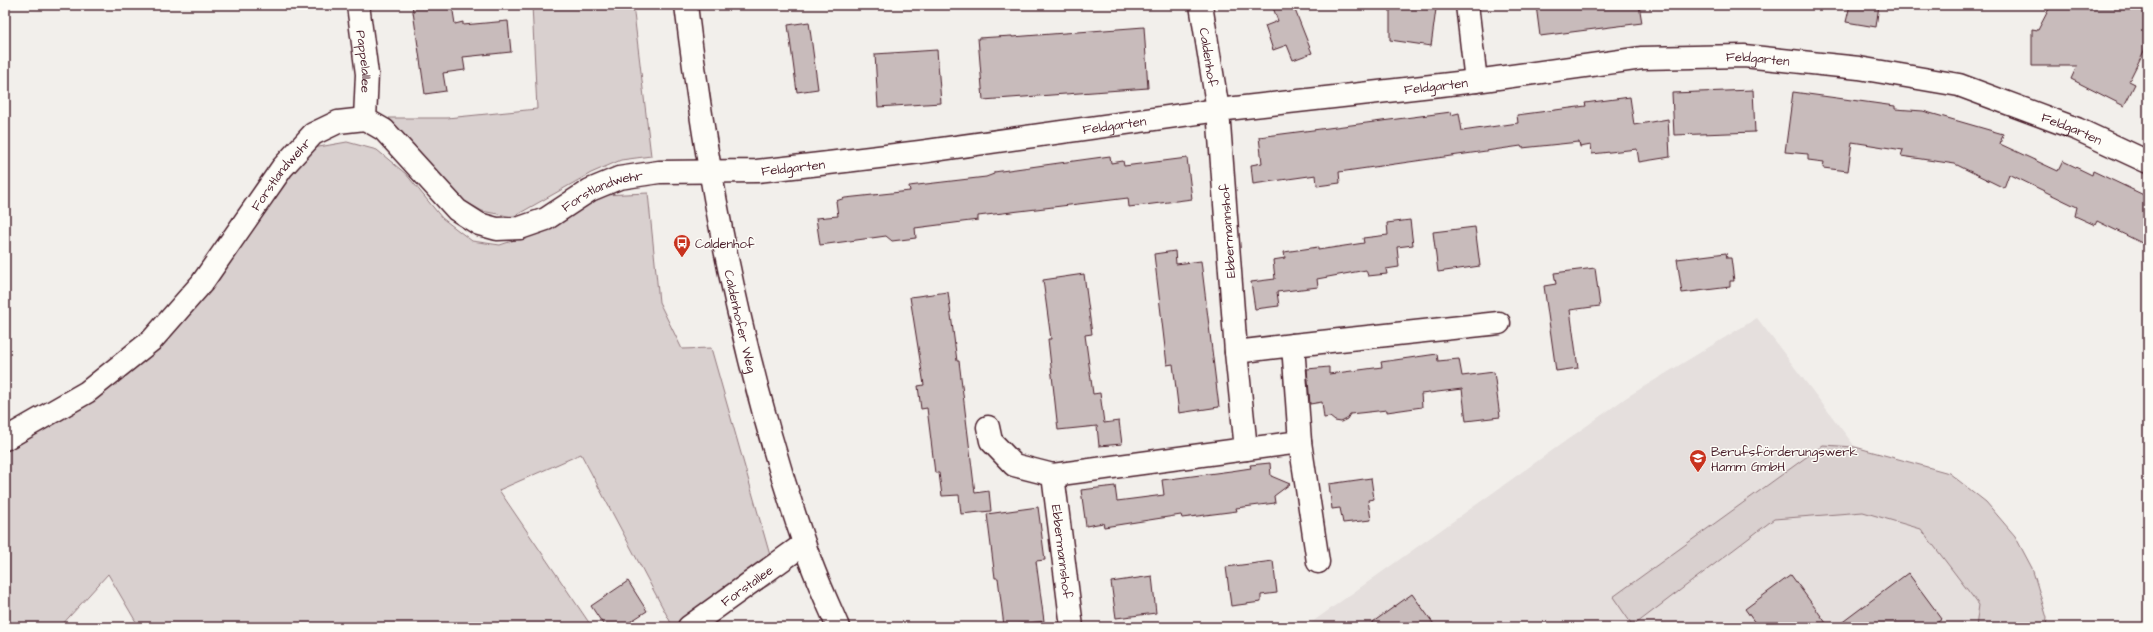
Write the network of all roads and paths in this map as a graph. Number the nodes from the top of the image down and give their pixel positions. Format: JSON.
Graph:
{"nodes":[{"id":1,"x":358,"y":5,"type":"edge"},
{"id":2,"x":686,"y":5,"type":"edge"},
{"id":3,"x":1201,"y":5,"type":"edge"},
{"id":4,"x":1467,"y":5,"type":"edge"},
{"id":5,"x":1476,"y":80,"type":"junction"},
{"id":6,"x":1218,"y":110,"type":"junction"},
{"id":7,"x":365,"y":119,"type":"junction"},
{"id":8,"x":2148,"y":162,"type":"edge"},
{"id":9,"x":710,"y":172,"type":"junction"},
{"id":10,"x":1499,"y":323,"type":"dead end"},
{"id":11,"x":1293,"y":345,"type":"junction"},
{"id":12,"x":1236,"y":352,"type":"junction"},
{"id":13,"x":988,"y":427,"type":"dead end"},
{"id":14,"x":5,"y":439,"type":"edge"},
{"id":15,"x":1300,"y":442,"type":"junction"},
{"id":16,"x":1246,"y":449,"type":"junction"},
{"id":17,"x":1053,"y":475,"type":"junction"},
{"id":18,"x":804,"y":544,"type":"junction"},
{"id":19,"x":1318,"y":562,"type":"dead end"},
{"id":20,"x":689,"y":627,"type":"edge"},
{"id":21,"x":838,"y":627,"type":"edge"},
{"id":22,"x":1072,"y":627,"type":"edge"}],
"edges":[{"from":1,"to":7,"type":"street","name":"Pappelallee"},
{"from":2,"to":9,"type":"street","name":"Caldenhofer Weg"},
{"from":3,"to":6,"type":"street","name":"Caldenhof"},
{"from":4,"to":5,"type":"street"},
{"from":5,"to":6,"type":"street","name":"Feldgarten"},
{"from":5,"to":8,"type":"street","name":"Feldgarten"},
{"from":6,"to":9,"type":"street","name":"Feldgarten"},
{"from":6,"to":12,"type":"street","name":"Ebbermannshof"},
{"from":7,"to":9,"type":"street","name":"Forstlandwehr"},
{"from":7,"to":14,"type":"street","name":"Forstlandwehr"},
{"from":9,"to":18,"type":"street","name":"Caldenhofer Weg"},
{"from":10,"to":11,"type":"street"},
{"from":11,"to":12,"type":"street"},
{"from":11,"to":15,"type":"street"},
{"from":12,"to":16,"type":"street","name":"Ebbermannshof"},
{"from":13,"to":17,"type":"street"},
{"from":15,"to":16,"type":"street"},
{"from":15,"to":19,"type":"street"},
{"from":16,"to":17,"type":"street"},
{"from":17,"to":22,"type":"street","name":"Ebbermannshof"},
{"from":18,"to":20,"type":"street","name":"Forstallee"},
{"from":18,"to":21,"type":"street","name":"Caldenhofer Weg"}]}
